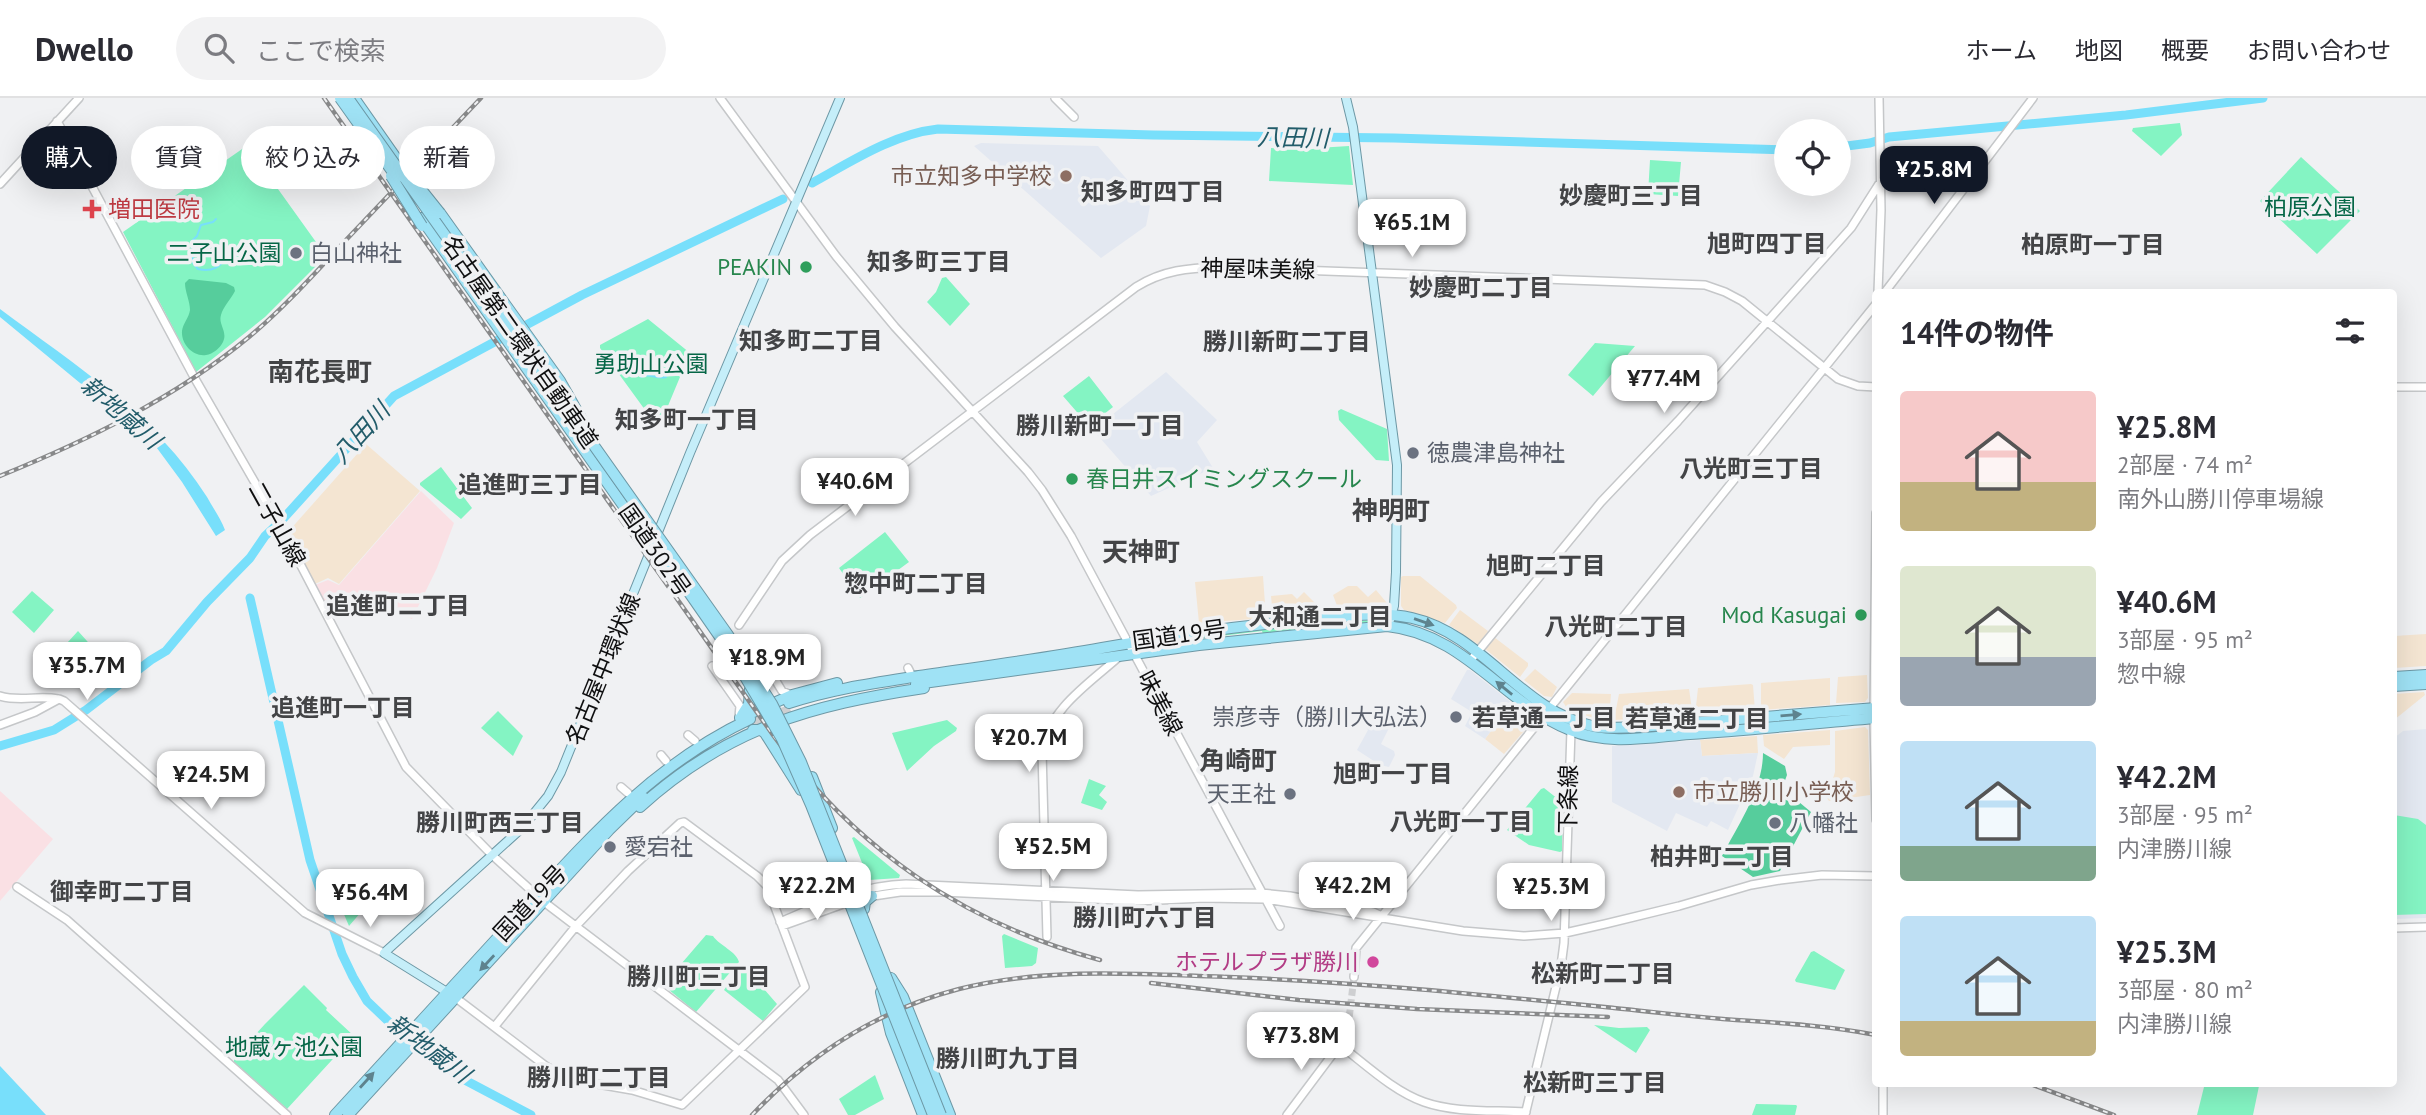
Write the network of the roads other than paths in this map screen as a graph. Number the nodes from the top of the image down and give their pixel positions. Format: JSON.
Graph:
{"nodes":[{"id":1,"x":79,"y":98,"type":"edge"},
{"id":2,"x":338,"y":98,"type":"edge"},
{"id":3,"x":348,"y":98,"type":"edge"},
{"id":4,"x":354,"y":98,"type":"edge"},
{"id":5,"x":720,"y":98,"type":"edge"},
{"id":6,"x":840,"y":98,"type":"edge"},
{"id":7,"x":1055,"y":98,"type":"edge"},
{"id":8,"x":1346,"y":98,"type":"edge"},
{"id":9,"x":1880,"y":98,"type":"edge"},
{"id":10,"x":2033,"y":98,"type":"edge"},
{"id":11,"x":1074,"y":117,"type":"dead end"},
{"id":12,"x":57,"y":121,"type":"junction"},
{"id":13,"x":363,"y":126,"type":"edge"},
{"id":14,"x":365,"y":126,"type":"edge"},
{"id":15,"x":385,"y":151,"type":"edge"},
{"id":16,"x":385,"y":155,"type":"edge"},
{"id":17,"x":385,"y":156,"type":"edge"},
{"id":18,"x":385,"y":161,"type":"edge"},
{"id":19,"x":0,"y":184,"type":"edge"},
{"id":20,"x":1879,"y":184,"type":"junction"},
{"id":21,"x":795,"y":200,"type":"junction"},
{"id":22,"x":1373,"y":272,"type":"junction"},
{"id":23,"x":1878,"y":289,"type":"edge"},
{"id":24,"x":1887,"y":289,"type":"edge"},
{"id":25,"x":1872,"y":309,"type":"edge"},
{"id":26,"x":1768,"y":322,"type":"junction"},
{"id":27,"x":1824,"y":369,"type":"junction"},
{"id":28,"x":559,"y":384,"type":"junction"},
{"id":29,"x":1872,"y":387,"type":"edge"},
{"id":30,"x":2397,"y":387,"type":"edge"},
{"id":31,"x":2426,"y":387,"type":"edge"},
{"id":32,"x":541,"y":392,"type":"junction"},
{"id":33,"x":972,"y":412,"type":"junction"},
{"id":34,"x":659,"y":530,"type":"junction"},
{"id":35,"x":653,"y":547,"type":"junction"},
{"id":36,"x":1391,"y":615,"type":"junction"},
{"id":37,"x":739,"y":625,"type":"dead end"},
{"id":38,"x":1388,"y":626,"type":"junction"},
{"id":39,"x":1128,"y":642,"type":"junction"},
{"id":40,"x":1478,"y":652,"type":"junction"},
{"id":41,"x":1133,"y":653,"type":"junction"},
{"id":42,"x":1121,"y":655,"type":"junction"},
{"id":43,"x":764,"y":661,"type":"dead end"},
{"id":44,"x":1470,"y":661,"type":"junction"},
{"id":45,"x":712,"y":666,"type":"dead end"},
{"id":46,"x":992,"y":669,"type":"junction"},
{"id":47,"x":2426,"y":675,"type":"edge"},
{"id":48,"x":2397,"y":677,"type":"edge"},
{"id":49,"x":2426,"y":684,"type":"edge"},
{"id":50,"x":2397,"y":686,"type":"edge"},
{"id":51,"x":750,"y":690,"type":"junction"},
{"id":52,"x":0,"y":696,"type":"edge"},
{"id":53,"x":62,"y":700,"type":"junction"},
{"id":54,"x":780,"y":711,"type":"junction"},
{"id":55,"x":1547,"y":713,"type":"junction"},
{"id":56,"x":1872,"y":713,"type":"edge"},
{"id":57,"x":1872,"y":713,"type":"edge"},
{"id":58,"x":748,"y":721,"type":"junction"},
{"id":59,"x":0,"y":725,"type":"edge"},
{"id":60,"x":1571,"y":730,"type":"junction"},
{"id":61,"x":792,"y":733,"type":"junction"},
{"id":62,"x":801,"y":790,"type":"junction"},
{"id":63,"x":582,"y":853,"type":"junction"},
{"id":64,"x":492,"y":855,"type":"junction"},
{"id":65,"x":1872,"y":876,"type":"edge"},
{"id":66,"x":17,"y":887,"type":"dead end"},
{"id":67,"x":1045,"y":894,"type":"junction"},
{"id":68,"x":858,"y":895,"type":"junction"},
{"id":69,"x":872,"y":896,"type":"junction"},
{"id":70,"x":1263,"y":896,"type":"junction"},
{"id":71,"x":540,"y":899,"type":"junction"},
{"id":72,"x":844,"y":899,"type":"junction"},
{"id":73,"x":864,"y":909,"type":"junction"},
{"id":74,"x":1382,"y":916,"type":"junction"},
{"id":75,"x":781,"y":924,"type":"junction"},
{"id":76,"x":576,"y":926,"type":"junction"},
{"id":77,"x":1280,"y":926,"type":"dead end"},
{"id":78,"x":2426,"y":927,"type":"edge"},
{"id":79,"x":2397,"y":928,"type":"edge"},
{"id":80,"x":1565,"y":933,"type":"junction"},
{"id":81,"x":1047,"y":937,"type":"dead end"},
{"id":82,"x":384,"y":953,"type":"junction"},
{"id":83,"x":1354,"y":977,"type":"tunnel mouth"},
{"id":84,"x":891,"y":978,"type":"junction"},
{"id":85,"x":881,"y":992,"type":"junction"},
{"id":86,"x":452,"y":995,"type":"junction"},
{"id":87,"x":495,"y":1026,"type":"junction"},
{"id":88,"x":1348,"y":1027,"type":"tunnel mouth"},
{"id":89,"x":1340,"y":1045,"type":"junction"},
{"id":90,"x":403,"y":1048,"type":"junction"},
{"id":91,"x":739,"y":1051,"type":"junction"},
{"id":92,"x":1883,"y":1087,"type":"edge"},
{"id":93,"x":1526,"y":1113,"type":"edge"},
{"id":94,"x":287,"y":1115,"type":"edge"},
{"id":95,"x":335,"y":1115,"type":"edge"},
{"id":96,"x":348,"y":1115,"type":"edge"},
{"id":97,"x":804,"y":1115,"type":"edge"},
{"id":98,"x":923,"y":1115,"type":"edge"},
{"id":99,"x":933,"y":1115,"type":"edge"},
{"id":100,"x":941,"y":1115,"type":"edge"},
{"id":101,"x":950,"y":1115,"type":"edge"},
{"id":102,"x":1287,"y":1115,"type":"edge"},
{"id":103,"x":1883,"y":1115,"type":"edge"}],
"edges":[{"from":1,"to":12,"type":"street"},
{"from":2,"to":13,"type":"highway","name":"名古屋第二環状自動車道","bridge":true},
{"from":2,"to":32,"type":"highway","name":"国道302号"},
{"from":3,"to":14,"type":"highway","name":"名古屋第二環状自動車道","bridge":true},
{"from":4,"to":28,"type":"highway","bridge":true},
{"from":5,"to":21,"type":"street"},
{"from":6,"to":21,"type":"main road","name":"名古屋中環状線"},
{"from":7,"to":11,"type":"street"},
{"from":8,"to":22,"type":"main road"},
{"from":9,"to":20,"type":"street"},
{"from":10,"to":24,"type":"street"},
{"from":12,"to":19,"type":"street"},
{"from":12,"to":64,"type":"street","name":"二子山線"},
{"from":15,"to":28,"type":"highway","bridge":true},
{"from":16,"to":100,"type":"highway","name":"名古屋第二環状自動車道","bridge":true},
{"from":17,"to":99,"type":"highway","name":"名古屋第二環状自動車道","bridge":true},
{"from":18,"to":32,"type":"highway","bridge":true},
{"from":20,"to":23,"type":"street"},
{"from":20,"to":26,"type":"street"},
{"from":21,"to":33,"type":"street"},
{"from":21,"to":34,"type":"main road","name":"名古屋中環状線"},
{"from":22,"to":26,"type":"street","name":"神屋味美線"},
{"from":22,"to":33,"type":"street","name":"神屋味美線"},
{"from":22,"to":36,"type":"main road"},
{"from":25,"to":27,"type":"street"},
{"from":26,"to":27,"type":"street","name":"神屋味美線"},
{"from":26,"to":40,"type":"street"},
{"from":27,"to":29,"type":"street","name":"神屋味美線"},
{"from":27,"to":55,"type":"street"},
{"from":28,"to":34,"type":"highway","name":"国道302号"},
{"from":30,"to":31,"type":"street"},
{"from":32,"to":35,"type":"highway","name":"国道302号"},
{"from":33,"to":37,"type":"street","name":"神屋味美線"},
{"from":33,"to":39,"type":"street","name":"味美線"},
{"from":34,"to":35,"type":"main road","name":"名古屋中環状線"},
{"from":34,"to":54,"type":"highway","name":"国道302号"},
{"from":35,"to":51,"type":"highway","name":"国道302号"},
{"from":35,"to":64,"type":"main road","name":"名古屋中環状線"},
{"from":36,"to":38,"type":"main road"},
{"from":36,"to":39,"type":"highway","name":"国道19号"},
{"from":36,"to":40,"type":"highway","name":"国道19号","one_way":true},
{"from":38,"to":41,"type":"highway","name":"国道19号"},
{"from":38,"to":44,"type":"highway","name":"国道19号"},
{"from":39,"to":41,"type":"street","name":"味美線"},
{"from":39,"to":42,"type":"street"},
{"from":39,"to":46,"type":"highway","name":"国道19号"},
{"from":40,"to":44,"type":"street"},
{"from":40,"to":55,"type":"highway","name":"国道19号"},
{"from":41,"to":42,"type":"highway","name":"国道19号"},
{"from":41,"to":70,"type":"street","name":"味美線"},
{"from":42,"to":46,"type":"highway","name":"国道19号"},
{"from":42,"to":67,"type":"street"},
{"from":43,"to":54,"type":"street"},
{"from":55,"to":44,"type":"highway","name":"国道19号","one_way":true},
{"from":45,"to":58,"type":"street"},
{"from":46,"to":54,"type":"highway","name":"国道19号"},
{"from":46,"to":54,"type":"highway"},
{"from":46,"to":54,"type":"highway"},
{"from":47,"to":48,"type":"highway"},
{"from":49,"to":50,"type":"highway"},
{"from":51,"to":54,"type":"highway","name":"国道302号"},
{"from":51,"to":58,"type":"highway"},
{"from":52,"to":53,"type":"street"},
{"from":53,"to":59,"type":"street"},
{"from":53,"to":82,"type":"street"},
{"from":54,"to":58,"type":"highway"},
{"from":54,"to":58,"type":"highway"},
{"from":54,"to":61,"type":"highway","name":"国道302号"},
{"from":54,"to":61,"type":"highway"},
{"from":54,"to":62,"type":"highway","name":"国道302号"},
{"from":55,"to":56,"type":"highway","name":"国道19号","one_way":true},
{"from":55,"to":60,"type":"highway","name":"国道19号"},
{"from":55,"to":74,"type":"street"},
{"from":57,"to":60,"type":"highway","name":"国道19号"},
{"from":58,"to":62,"type":"highway"},
{"from":58,"to":63,"type":"highway","name":"国道19号"},
{"from":58,"to":63,"type":"highway"},
{"from":60,"to":80,"type":"street","name":"下条線"},
{"from":61,"to":68,"type":"highway","name":"国道302号"},
{"from":62,"to":72,"type":"highway","name":"国道302号"},
{"from":63,"to":71,"type":"highway","name":"国道19号"},
{"from":64,"to":71,"type":"street","name":"二子山線"},
{"from":64,"to":82,"type":"main road","name":"名古屋中環状線"},
{"from":65,"to":80,"type":"street"},
{"from":66,"to":94,"type":"street"},
{"from":67,"to":68,"type":"street"},
{"from":67,"to":69,"type":"street"},
{"from":67,"to":70,"type":"street"},
{"from":67,"to":81,"type":"street"},
{"from":68,"to":69,"type":"street"},
{"from":68,"to":72,"type":"street"},
{"from":68,"to":73,"type":"highway","name":"国道302号"},
{"from":69,"to":73,"type":"highway"},
{"from":70,"to":74,"type":"street"},
{"from":70,"to":77,"type":"street","name":"味美線"},
{"from":71,"to":76,"type":"street","name":"二子山線"},
{"from":71,"to":86,"type":"highway","name":"国道19号"},
{"from":72,"to":75,"type":"street"},
{"from":72,"to":85,"type":"highway","name":"国道302号"},
{"from":73,"to":84,"type":"highway","name":"国道302号"},
{"from":74,"to":80,"type":"street"},
{"from":74,"to":83,"type":"street"},
{"from":75,"to":76,"type":"street"},
{"from":75,"to":91,"type":"street"},
{"from":76,"to":87,"type":"street"},
{"from":76,"to":91,"type":"street","name":"二子山線"},
{"from":78,"to":79,"type":"street"},
{"from":80,"to":93,"type":"street","name":"下条線"},
{"from":82,"to":86,"type":"main road"},
{"from":84,"to":100,"type":"highway","name":"国道302号"},
{"from":84,"to":101,"type":"highway"},
{"from":85,"to":98,"type":"highway"},
{"from":85,"to":100,"type":"highway","name":"国道302号"},
{"from":86,"to":87,"type":"street"},
{"from":86,"to":90,"type":"highway","name":"国道19号"},
{"from":87,"to":91,"type":"street"},
{"from":88,"to":89,"type":"street"},
{"from":89,"to":93,"type":"street"},
{"from":89,"to":102,"type":"street"},
{"from":95,"to":90,"type":"highway","name":"国道19号","one_way":true},
{"from":90,"to":96,"type":"highway","name":"国道19号"},
{"from":91,"to":97,"type":"street","name":"二子山線"},
{"from":92,"to":103,"type":"street"}]}
